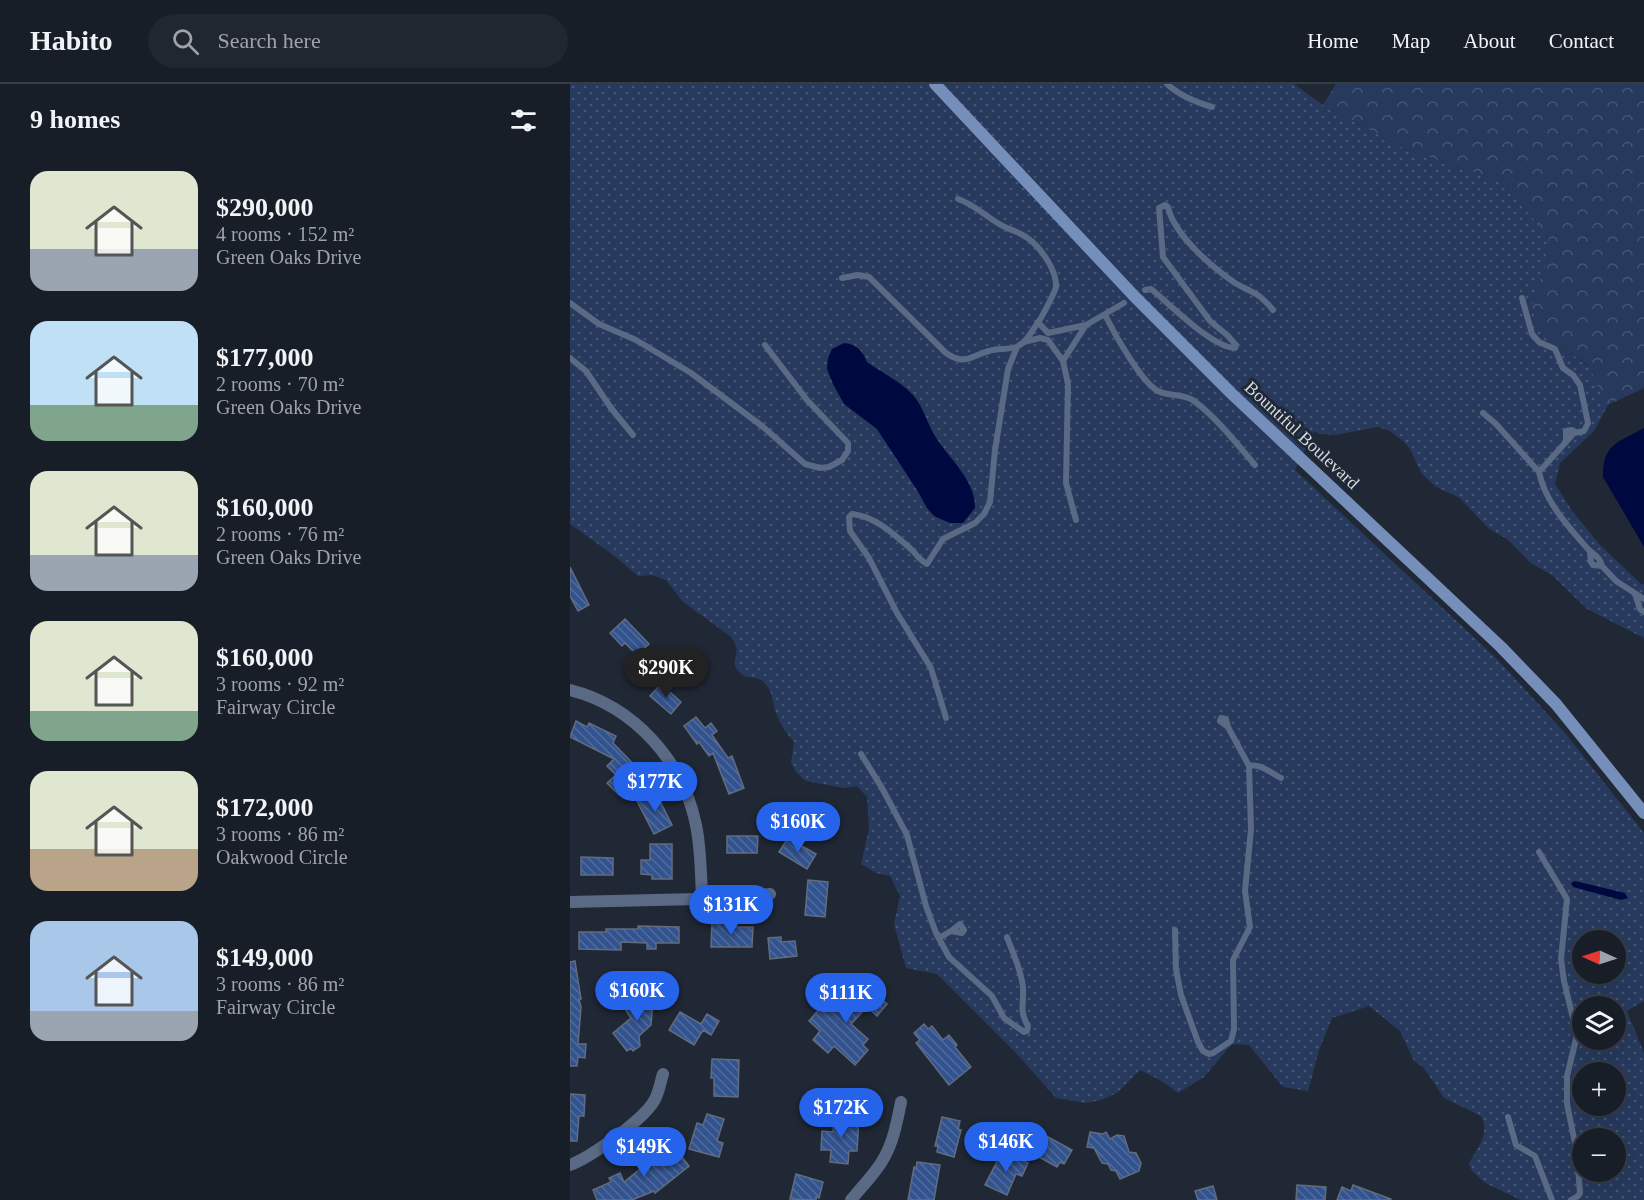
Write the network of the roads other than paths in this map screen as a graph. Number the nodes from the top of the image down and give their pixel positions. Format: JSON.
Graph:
{"nodes":[{"id":1,"x":935,"y":84,"type":"edge"},
{"id":2,"x":1167,"y":84,"type":"edge"},
{"id":3,"x":1212,"y":107,"type":"dead end"},
{"id":4,"x":958,"y":199,"type":"dead end"},
{"id":5,"x":842,"y":278,"type":"dead end"},
{"id":6,"x":1145,"y":290,"type":"dead end"},
{"id":7,"x":1522,"y":298,"type":"dead end"},
{"id":8,"x":570,"y":303,"type":"edge"},
{"id":9,"x":1124,"y":303,"type":"dead end"},
{"id":10,"x":1273,"y":310,"type":"dead end"},
{"id":11,"x":1105,"y":315,"type":"junction"},
{"id":12,"x":1038,"y":322,"type":"junction"},
{"id":13,"x":1086,"y":325,"type":"junction"},
{"id":14,"x":765,"y":345,"type":"dead end"},
{"id":15,"x":1021,"y":345,"type":"junction"},
{"id":16,"x":570,"y":358,"type":"edge"},
{"id":17,"x":1063,"y":361,"type":"junction"},
{"id":18,"x":1483,"y":413,"type":"dead end"},
{"id":19,"x":633,"y":435,"type":"dead end"},
{"id":20,"x":1255,"y":465,"type":"dead end"},
{"id":21,"x":1539,"y":472,"type":"junction"},
{"id":22,"x":1076,"y":520,"type":"dead end"},
{"id":23,"x":1635,"y":594,"type":"junction"},
{"id":24,"x":1644,"y":599,"type":"edge"},
{"id":25,"x":1644,"y":612,"type":"edge"},
{"id":26,"x":570,"y":690,"type":"edge"},
{"id":27,"x":946,"y":718,"type":"dead end"},
{"id":28,"x":1228,"y":727,"type":"dead end"},
{"id":29,"x":861,"y":754,"type":"dead end"},
{"id":30,"x":1249,"y":766,"type":"junction"},
{"id":31,"x":1281,"y":778,"type":"dead end"},
{"id":32,"x":1644,"y":813,"type":"edge"},
{"id":33,"x":1539,"y":852,"type":"dead end"},
{"id":34,"x":770,"y":894,"type":"dead end"},
{"id":35,"x":702,"y":899,"type":"junction"},
{"id":36,"x":570,"y":902,"type":"edge"},
{"id":37,"x":1175,"y":930,"type":"dead end"},
{"id":38,"x":951,"y":931,"type":"dead end"},
{"id":39,"x":1007,"y":937,"type":"dead end"},
{"id":40,"x":939,"y":938,"type":"junction"},
{"id":41,"x":663,"y":1074,"type":"dead end"},
{"id":42,"x":901,"y":1102,"type":"dead end"},
{"id":43,"x":1508,"y":1117,"type":"dead end"},
{"id":44,"x":570,"y":1164,"type":"edge"},
{"id":45,"x":851,"y":1200,"type":"edge"},
{"id":46,"x":1552,"y":1200,"type":"edge"},
{"id":47,"x":1571,"y":1200,"type":"edge"}],
"edges":[{"from":1,"to":32,"type":"main road","name":"Bountiful Boulevard"},
{"from":2,"to":3,"type":"lane"},
{"from":4,"to":12,"type":"lane"},
{"from":5,"to":15,"type":"lane"},
{"from":6,"to":10,"type":"lane"},
{"from":7,"to":21,"type":"lane"},
{"from":8,"to":14,"type":"lane"},
{"from":9,"to":11,"type":"lane"},
{"from":11,"to":13,"type":"lane"},
{"from":11,"to":20,"type":"lane"},
{"from":12,"to":13,"type":"lane"},
{"from":12,"to":15,"type":"lane"},
{"from":13,"to":17,"type":"lane"},
{"from":15,"to":17,"type":"lane"},
{"from":15,"to":27,"type":"lane"},
{"from":16,"to":19,"type":"lane"},
{"from":17,"to":22,"type":"lane"},
{"from":18,"to":21,"type":"lane"},
{"from":21,"to":23,"type":"lane"},
{"from":23,"to":24,"type":"lane"},
{"from":23,"to":25,"type":"lane"},
{"from":26,"to":35,"type":"street"},
{"from":28,"to":30,"type":"lane"},
{"from":29,"to":40,"type":"lane"},
{"from":30,"to":31,"type":"lane"},
{"from":30,"to":37,"type":"lane"},
{"from":33,"to":47,"type":"lane"},
{"from":34,"to":35,"type":"street"},
{"from":35,"to":36,"type":"street"},
{"from":38,"to":40,"type":"lane"},
{"from":39,"to":40,"type":"lane"},
{"from":41,"to":44,"type":"street"},
{"from":42,"to":45,"type":"street"},
{"from":43,"to":46,"type":"lane"}]}
